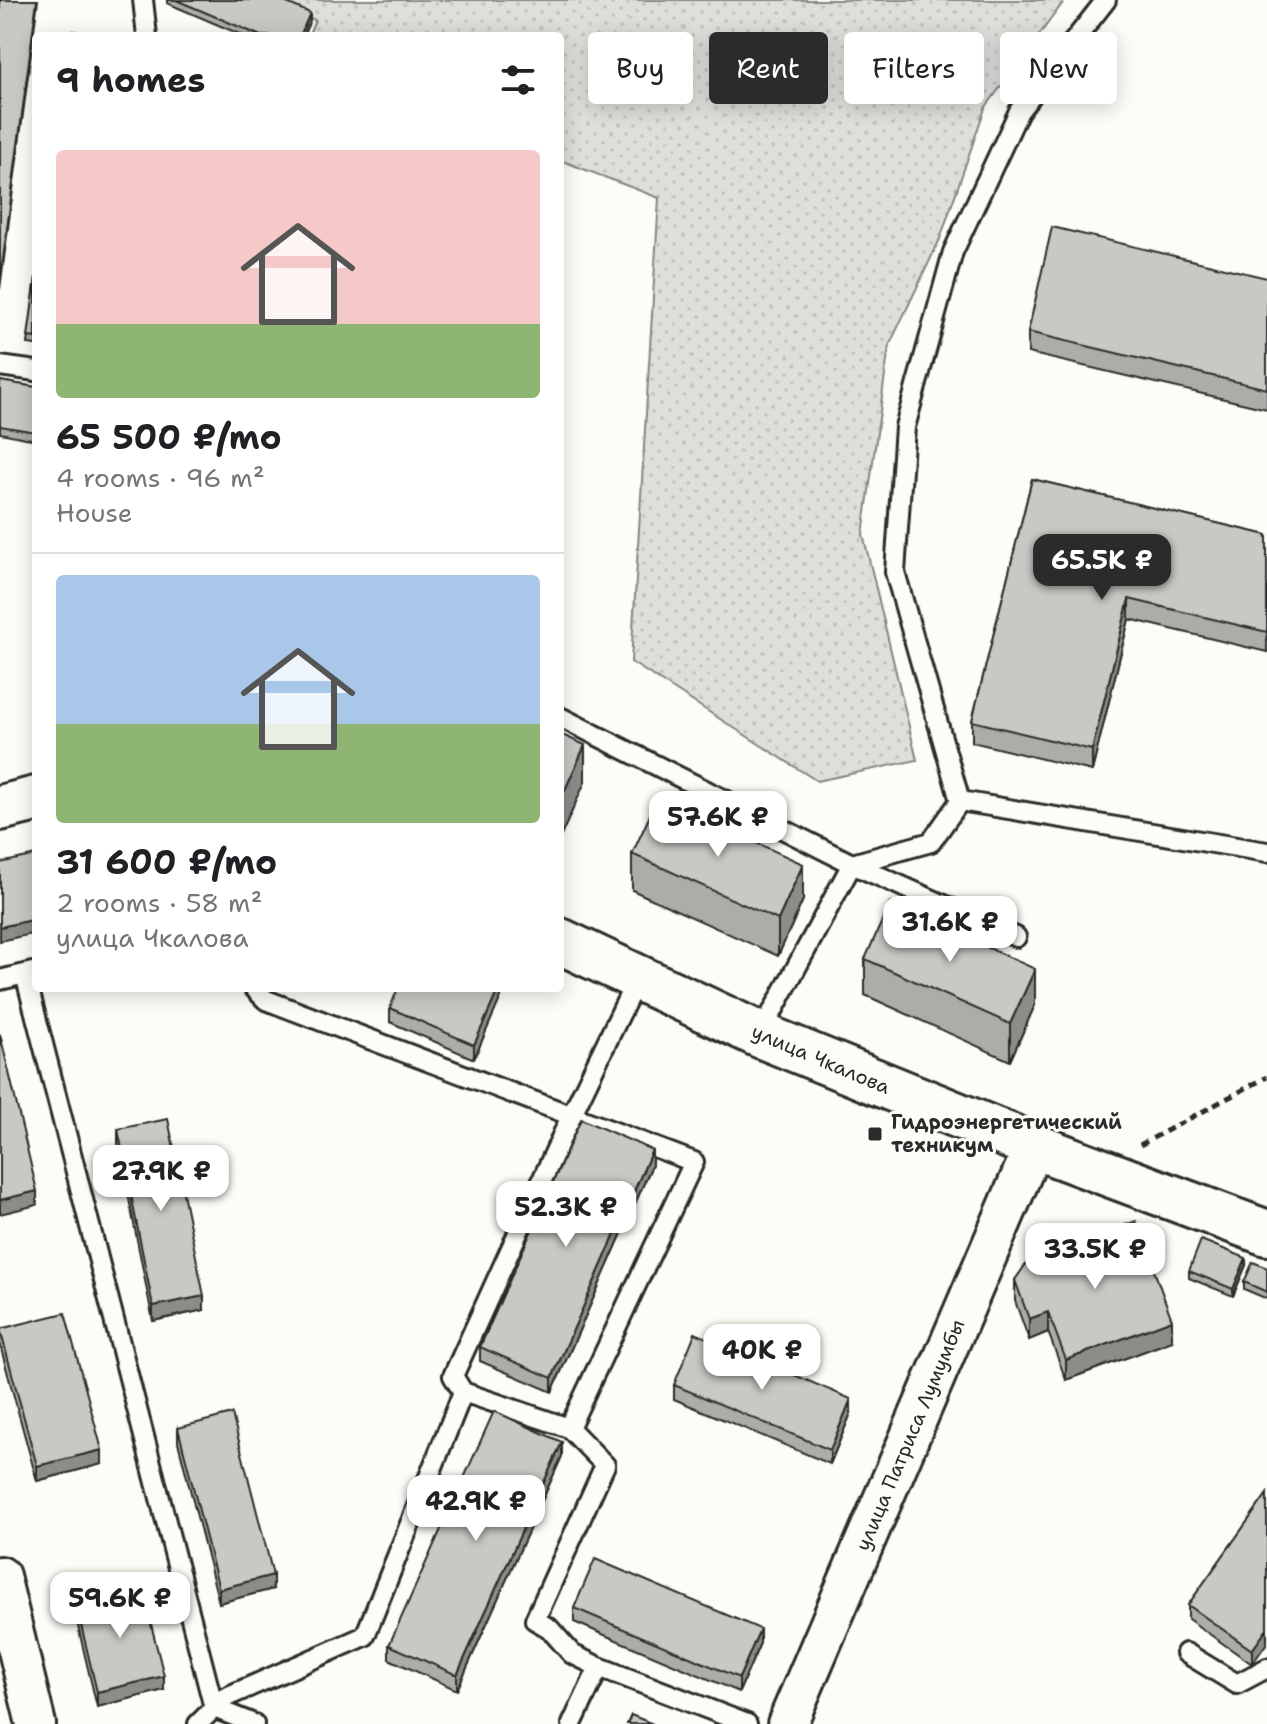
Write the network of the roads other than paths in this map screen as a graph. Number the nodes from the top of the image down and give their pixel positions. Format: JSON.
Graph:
{"nodes":[{"id":1,"x":143,"y":0,"type":"edge"},
{"id":2,"x":1106,"y":0,"type":"edge"},
{"id":3,"x":147,"y":32,"type":"edge"},
{"id":4,"x":0,"y":366,"type":"edge"},
{"id":5,"x":32,"y":370,"type":"edge"},
{"id":6,"x":564,"y":719,"type":"edge"},
{"id":7,"x":32,"y":800,"type":"edge"},
{"id":8,"x":960,"y":801,"type":"junction"},
{"id":9,"x":0,"y":808,"type":"edge"},
{"id":10,"x":1267,"y":852,"type":"edge"},
{"id":11,"x":852,"y":864,"type":"junction"},
{"id":12,"x":1016,"y":937,"type":"dead end"},
{"id":13,"x":564,"y":943,"type":"edge"},
{"id":14,"x":30,"y":972,"type":"edge"},
{"id":15,"x":638,"y":977,"type":"junction"},
{"id":16,"x":0,"y":980,"type":"edge"},
{"id":17,"x":35,"y":992,"type":"edge"},
{"id":18,"x":258,"y":992,"type":"edge"},
{"id":19,"x":760,"y":1035,"type":"junction"},
{"id":20,"x":572,"y":1114,"type":"junction"},
{"id":21,"x":1034,"y":1146,"type":"junction"},
{"id":22,"x":1267,"y":1233,"type":"edge"},
{"id":23,"x":463,"y":1392,"type":"junction"},
{"id":24,"x":569,"y":1428,"type":"junction"},
{"id":25,"x":0,"y":1576,"type":"edge"},
{"id":26,"x":1186,"y":1653,"type":"dead end"},
{"id":27,"x":599,"y":1667,"type":"junction"},
{"id":28,"x":1267,"y":1668,"type":"edge"},
{"id":29,"x":214,"y":1708,"type":"junction"},
{"id":30,"x":36,"y":1724,"type":"edge"},
{"id":31,"x":198,"y":1724,"type":"edge"},
{"id":32,"x":254,"y":1724,"type":"edge"},
{"id":33,"x":572,"y":1724,"type":"edge"},
{"id":34,"x":747,"y":1724,"type":"edge"},
{"id":35,"x":787,"y":1724,"type":"edge"}],
"edges":[{"from":1,"to":3,"type":"lane"},
{"from":2,"to":8,"type":"lane"},
{"from":4,"to":5,"type":"lane"},
{"from":6,"to":11,"type":"lane"},
{"from":7,"to":9,"type":"main road"},
{"from":8,"to":10,"type":"lane"},
{"from":8,"to":11,"type":"lane"},
{"from":11,"to":12,"type":"lane"},
{"from":11,"to":19,"type":"lane"},
{"from":13,"to":15,"type":"main road","name":"улица Чкалова"},
{"from":14,"to":16,"type":"lane"},
{"from":15,"to":19,"type":"main road","name":"улица Чкалова"},
{"from":15,"to":20,"type":"lane"},
{"from":17,"to":29,"type":"lane"},
{"from":18,"to":20,"type":"lane"},
{"from":19,"to":21,"type":"main road","name":"улица Чкалова"},
{"from":20,"to":23,"type":"lane"},
{"from":20,"to":24,"type":"lane"},
{"from":21,"to":22,"type":"main road","name":"улица Чкалова"},
{"from":21,"to":35,"type":"street","name":"улица Патриса Лумумбы"},
{"from":23,"to":24,"type":"lane"},
{"from":23,"to":29,"type":"lane"},
{"from":24,"to":27,"type":"lane"},
{"from":25,"to":30,"type":"street"},
{"from":26,"to":28,"type":"lane"},
{"from":27,"to":33,"type":"lane"},
{"from":27,"to":34,"type":"lane"},
{"from":29,"to":31,"type":"lane"},
{"from":29,"to":32,"type":"lane"}]}
